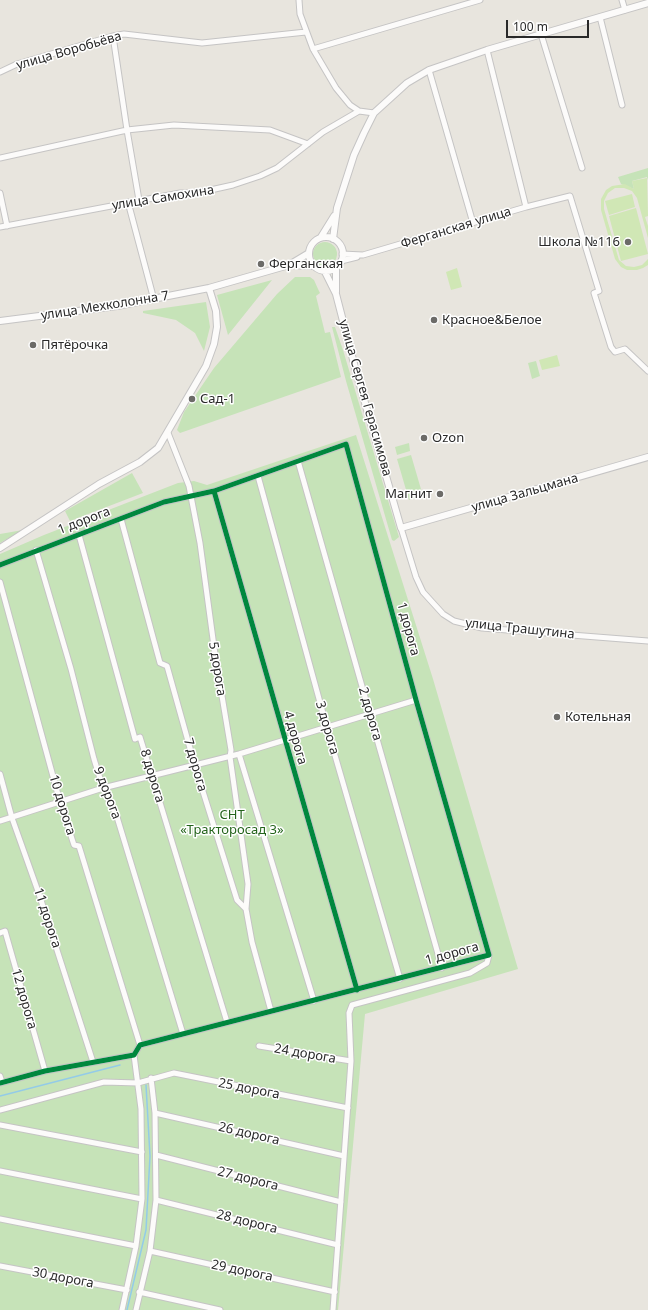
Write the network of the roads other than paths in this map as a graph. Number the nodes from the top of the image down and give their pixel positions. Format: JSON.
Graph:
{"nodes":[{"id":1,"x":299,"y":0,"type":"edge"},
{"id":2,"x":480,"y":0,"type":"edge"},
{"id":3,"x":622,"y":0,"type":"edge"},
{"id":4,"x":648,"y":3,"type":"edge"},
{"id":5,"x":625,"y":10,"type":"junction"},
{"id":6,"x":600,"y":17,"type":"junction"},
{"id":7,"x":306,"y":32,"type":"junction"},
{"id":8,"x":541,"y":34,"type":"junction"},
{"id":9,"x":113,"y":36,"type":"junction"},
{"id":10,"x":313,"y":49,"type":"junction"},
{"id":11,"x":487,"y":50,"type":"junction"},
{"id":12,"x":429,"y":70,"type":"junction"},
{"id":13,"x":0,"y":72,"type":"edge"},
{"id":14,"x":622,"y":105,"type":"dead end"},
{"id":15,"x":359,"y":111,"type":"junction"},
{"id":16,"x":374,"y":113,"type":"junction"},
{"id":17,"x":127,"y":130,"type":"junction"},
{"id":18,"x":308,"y":144,"type":"junction"},
{"id":19,"x":0,"y":158,"type":"edge"},
{"id":20,"x":582,"y":168,"type":"dead end"},
{"id":21,"x":0,"y":192,"type":"edge"},
{"id":22,"x":140,"y":200,"type":"junction"},
{"id":23,"x":128,"y":202,"type":"junction"},
{"id":24,"x":526,"y":207,"type":"junction"},
{"id":25,"x":335,"y":213,"type":"junction"},
{"id":26,"x":473,"y":223,"type":"junction"},
{"id":27,"x":8,"y":226,"type":"junction"},
{"id":28,"x":0,"y":227,"type":"edge"},
{"id":29,"x":321,"y":237,"type":"junction"},
{"id":30,"x":333,"y":239,"type":"junction"},
{"id":31,"x":309,"y":253,"type":"junction"},
{"id":32,"x":342,"y":258,"type":"junction"},
{"id":33,"x":288,"y":265,"type":"junction"},
{"id":34,"x":314,"y":266,"type":"junction"},
{"id":35,"x":336,"y":267,"type":"junction"},
{"id":36,"x":324,"y":270,"type":"junction"},
{"id":37,"x":209,"y":288,"type":"junction"},
{"id":38,"x":336,"y":294,"type":"junction"},
{"id":39,"x":154,"y":300,"type":"junction"},
{"id":40,"x":0,"y":321,"type":"edge"},
{"id":41,"x":648,"y":371,"type":"edge"},
{"id":42,"x":168,"y":433,"type":"junction"},
{"id":43,"x":648,"y":457,"type":"edge"},
{"id":44,"x":298,"y":461,"type":"junction"},
{"id":45,"x":258,"y":476,"type":"junction"},
{"id":46,"x":214,"y":491,"type":"junction"},
{"id":47,"x":191,"y":496,"type":"junction"},
{"id":48,"x":120,"y":519,"type":"junction"},
{"id":49,"x":401,"y":528,"type":"junction"},
{"id":50,"x":79,"y":535,"type":"junction"},
{"id":51,"x":0,"y":548,"type":"edge"},
{"id":52,"x":36,"y":550,"type":"junction"},
{"id":53,"x":0,"y":565,"type":"edge"},
{"id":54,"x":0,"y":582,"type":"edge"},
{"id":55,"x":648,"y":640,"type":"edge"},
{"id":56,"x":416,"y":700,"type":"junction"},
{"id":57,"x":371,"y":715,"type":"junction"},
{"id":58,"x":327,"y":728,"type":"junction"},
{"id":59,"x":284,"y":741,"type":"junction"},
{"id":60,"x":240,"y":754,"type":"junction"},
{"id":61,"x":230,"y":756,"type":"junction"},
{"id":62,"x":195,"y":766,"type":"junction"},
{"id":63,"x":0,"y":774,"type":"edge"},
{"id":64,"x":152,"y":777,"type":"junction"},
{"id":65,"x":103,"y":788,"type":"junction"},
{"id":66,"x":60,"y":802,"type":"junction"},
{"id":67,"x":12,"y":818,"type":"junction"},
{"id":68,"x":0,"y":821,"type":"edge"},
{"id":69,"x":246,"y":909,"type":"junction"},
{"id":70,"x":0,"y":933,"type":"edge"},
{"id":71,"x":489,"y":955,"type":"junction"},
{"id":72,"x":442,"y":968,"type":"junction"},
{"id":73,"x":400,"y":979,"type":"junction"},
{"id":74,"x":357,"y":990,"type":"junction"},
{"id":75,"x":314,"y":1001,"type":"junction"},
{"id":76,"x":271,"y":1011,"type":"junction"},
{"id":77,"x":227,"y":1022,"type":"junction"},
{"id":78,"x":184,"y":1034,"type":"junction"},
{"id":79,"x":140,"y":1045,"type":"junction"},
{"id":80,"x":259,"y":1046,"type":"dead end"},
{"id":81,"x":134,"y":1055,"type":"junction"},
{"id":82,"x":351,"y":1061,"type":"junction"},
{"id":83,"x":93,"y":1062,"type":"junction"},
{"id":84,"x":45,"y":1071,"type":"junction"},
{"id":85,"x":0,"y":1076,"type":"edge"},
{"id":86,"x":151,"y":1078,"type":"junction"},
{"id":87,"x":1,"y":1083,"type":"edge"},
{"id":88,"x":138,"y":1083,"type":"junction"},
{"id":89,"x":348,"y":1108,"type":"junction"},
{"id":90,"x":0,"y":1110,"type":"edge"},
{"id":91,"x":155,"y":1113,"type":"junction"},
{"id":92,"x":0,"y":1125,"type":"edge"},
{"id":93,"x":142,"y":1152,"type":"junction"},
{"id":94,"x":156,"y":1155,"type":"junction"},
{"id":95,"x":344,"y":1156,"type":"junction"},
{"id":96,"x":0,"y":1171,"type":"edge"},
{"id":97,"x":142,"y":1199,"type":"junction"},
{"id":98,"x":156,"y":1200,"type":"junction"},
{"id":99,"x":341,"y":1202,"type":"junction"},
{"id":100,"x":0,"y":1219,"type":"edge"},
{"id":101,"x":338,"y":1245,"type":"junction"},
{"id":102,"x":136,"y":1246,"type":"junction"},
{"id":103,"x":150,"y":1251,"type":"junction"},
{"id":104,"x":0,"y":1266,"type":"edge"},
{"id":105,"x":127,"y":1290,"type":"junction"},
{"id":106,"x":139,"y":1292,"type":"junction"},
{"id":107,"x":335,"y":1292,"type":"junction"},
{"id":108,"x":122,"y":1310,"type":"edge"},
{"id":109,"x":136,"y":1310,"type":"edge"},
{"id":110,"x":220,"y":1310,"type":"edge"},
{"id":111,"x":333,"y":1310,"type":"edge"}],
"edges":[{"from":1,"to":7,"type":"street"},
{"from":2,"to":10,"type":"street"},
{"from":3,"to":5,"type":"street"},
{"from":4,"to":5,"type":"street"},
{"from":5,"to":6,"type":"street"},
{"from":6,"to":8,"type":"street"},
{"from":6,"to":14,"type":"street"},
{"from":7,"to":9,"type":"street","name":"улица Воробьёва"},
{"from":7,"to":10,"type":"street"},
{"from":8,"to":11,"type":"street"},
{"from":8,"to":20,"type":"street"},
{"from":9,"to":13,"type":"street","name":"улица Воробьёва"},
{"from":9,"to":17,"type":"street"},
{"from":10,"to":15,"type":"street"},
{"from":11,"to":12,"type":"street"},
{"from":11,"to":24,"type":"street"},
{"from":12,"to":16,"type":"street"},
{"from":12,"to":26,"type":"street"},
{"from":15,"to":16,"type":"street"},
{"from":15,"to":18,"type":"street","name":"улица Самохина"},
{"from":16,"to":25,"type":"street"},
{"from":17,"to":18,"type":"street"},
{"from":17,"to":19,"type":"street"},
{"from":17,"to":22,"type":"street"},
{"from":18,"to":22,"type":"street","name":"улица Самохина"},
{"from":21,"to":27,"type":"street"},
{"from":22,"to":23,"type":"street","name":"улица Самохина"},
{"from":23,"to":27,"type":"street","name":"улица Самохина"},
{"from":23,"to":39,"type":"street"},
{"from":24,"to":26,"type":"street","name":"Ферганская улица"},
{"from":24,"to":41,"type":"street","name":"Ферганская улица"},
{"from":25,"to":29,"type":"street"},
{"from":25,"to":30,"type":"street"},
{"from":26,"to":32,"type":"street","name":"Ферганская улица"},
{"from":27,"to":28,"type":"street","name":"улица Самохина"},
{"from":29,"to":30,"type":"street"},
{"from":29,"to":31,"type":"street"},
{"from":30,"to":32,"type":"street"},
{"from":31,"to":33,"type":"street"},
{"from":31,"to":34,"type":"street"},
{"from":32,"to":35,"type":"street"},
{"from":33,"to":34,"type":"street"},
{"from":33,"to":37,"type":"street","name":"улица Мехколонна 7"},
{"from":34,"to":36,"type":"street"},
{"from":35,"to":36,"type":"street"},
{"from":35,"to":38,"type":"street"},
{"from":36,"to":38,"type":"street","name":"улица Сергея Герасимова"},
{"from":37,"to":39,"type":"street","name":"улица Мехколонна 7"},
{"from":37,"to":42,"type":"street"},
{"from":38,"to":49,"type":"street","name":"улица Сергея Герасимова"},
{"from":39,"to":40,"type":"street","name":"улица Мехколонна 7"},
{"from":42,"to":47,"type":"street","name":"5 дорога"},
{"from":42,"to":51,"type":"street"},
{"from":43,"to":49,"type":"street","name":"улица Зальцмана"},
{"from":44,"to":45,"type":"street","name":"1 дорога"},
{"from":44,"to":56,"type":"street","name":"1 дорога"},
{"from":44,"to":57,"type":"street","name":"2 дорога"},
{"from":45,"to":46,"type":"street","name":"1 дорога"},
{"from":45,"to":58,"type":"street","name":"3 дорога"},
{"from":46,"to":47,"type":"street","name":"1 дорога"},
{"from":46,"to":59,"type":"street","name":"4 дорога"},
{"from":47,"to":48,"type":"street","name":"1 дорога"},
{"from":47,"to":61,"type":"street","name":"5 дорога"},
{"from":48,"to":50,"type":"street","name":"1 дорога"},
{"from":48,"to":62,"type":"street","name":"7 дорога"},
{"from":49,"to":55,"type":"street","name":"улица Трашутина"},
{"from":50,"to":52,"type":"street","name":"1 дорога"},
{"from":50,"to":64,"type":"street","name":"8 дорога"},
{"from":52,"to":53,"type":"street","name":"1 дорога"},
{"from":52,"to":65,"type":"street","name":"9 дорога"},
{"from":54,"to":66,"type":"street","name":"10 дорога"},
{"from":56,"to":57,"type":"street"},
{"from":56,"to":71,"type":"street","name":"1 дорога"},
{"from":57,"to":58,"type":"street"},
{"from":57,"to":72,"type":"street","name":"2 дорога"},
{"from":58,"to":59,"type":"street"},
{"from":58,"to":73,"type":"street","name":"3 дорога"},
{"from":59,"to":60,"type":"street"},
{"from":59,"to":74,"type":"street","name":"4 дорога"},
{"from":60,"to":61,"type":"street"},
{"from":60,"to":75,"type":"street"},
{"from":61,"to":62,"type":"street"},
{"from":61,"to":69,"type":"street","name":"5 дорога"},
{"from":62,"to":64,"type":"street"},
{"from":62,"to":69,"type":"street","name":"7 дорога"},
{"from":63,"to":67,"type":"street","name":"11 дорога"},
{"from":64,"to":65,"type":"street"},
{"from":64,"to":77,"type":"street","name":"8 дорога"},
{"from":65,"to":66,"type":"street"},
{"from":65,"to":78,"type":"street","name":"9 дорога"},
{"from":66,"to":67,"type":"street"},
{"from":66,"to":79,"type":"street","name":"10 дорога"},
{"from":67,"to":68,"type":"street"},
{"from":67,"to":83,"type":"street","name":"11 дорога"},
{"from":69,"to":76,"type":"street","name":"7 дорога"},
{"from":70,"to":84,"type":"street","name":"12 дорога"},
{"from":71,"to":72,"type":"street","name":"1 дорога"},
{"from":71,"to":82,"type":"street"},
{"from":72,"to":73,"type":"street","name":"1 дорога"},
{"from":73,"to":74,"type":"street","name":"1 дорога"},
{"from":74,"to":75,"type":"street","name":"1 дорога"},
{"from":75,"to":76,"type":"street","name":"1 дорога"},
{"from":76,"to":77,"type":"street","name":"1 дорога"},
{"from":77,"to":78,"type":"street","name":"1 дорога"},
{"from":78,"to":79,"type":"street","name":"1 дорога"},
{"from":79,"to":81,"type":"street"},
{"from":80,"to":82,"type":"street","name":"24 дорога"},
{"from":81,"to":83,"type":"street"},
{"from":81,"to":88,"type":"street"},
{"from":82,"to":89,"type":"street"},
{"from":83,"to":84,"type":"street"},
{"from":84,"to":87,"type":"street"},
{"from":85,"to":87,"type":"street"},
{"from":86,"to":88,"type":"street","name":"25 дорога"},
{"from":86,"to":89,"type":"street","name":"25 дорога"},
{"from":86,"to":91,"type":"street"},
{"from":88,"to":90,"type":"street"},
{"from":88,"to":93,"type":"street"},
{"from":89,"to":95,"type":"street"},
{"from":91,"to":94,"type":"street"},
{"from":91,"to":95,"type":"street","name":"26 дорога"},
{"from":92,"to":93,"type":"street"},
{"from":93,"to":97,"type":"street"},
{"from":94,"to":98,"type":"street"},
{"from":94,"to":99,"type":"street","name":"27 дорога"},
{"from":95,"to":99,"type":"street"},
{"from":96,"to":97,"type":"street"},
{"from":97,"to":102,"type":"street"},
{"from":98,"to":101,"type":"street","name":"28 дорога"},
{"from":98,"to":103,"type":"street"},
{"from":99,"to":101,"type":"street"},
{"from":100,"to":102,"type":"street"},
{"from":101,"to":107,"type":"street"},
{"from":102,"to":105,"type":"street"},
{"from":103,"to":106,"type":"street"},
{"from":103,"to":107,"type":"street","name":"29 дорога"},
{"from":104,"to":105,"type":"street","name":"30 дорога"},
{"from":105,"to":108,"type":"street"},
{"from":106,"to":109,"type":"street"},
{"from":106,"to":110,"type":"street"},
{"from":107,"to":111,"type":"street"}]}
